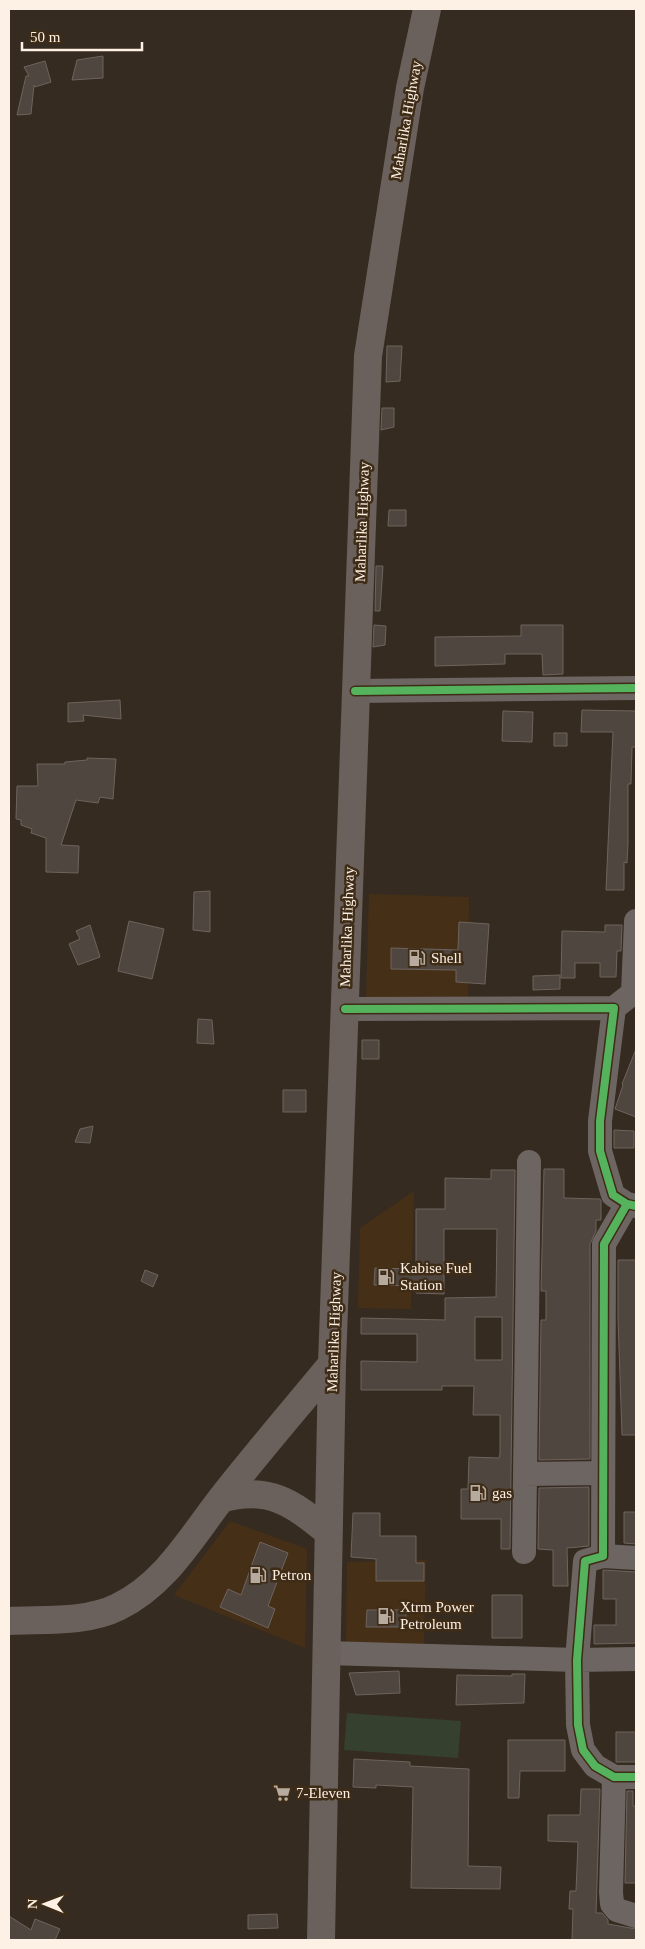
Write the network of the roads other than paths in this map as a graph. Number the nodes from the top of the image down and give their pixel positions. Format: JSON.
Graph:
{"nodes":[{"id":1,"x":427,"y":9,"type":"edge"},
{"id":2,"x":636,"y":688,"type":"edge"},
{"id":3,"x":355,"y":691,"type":"junction"},
{"id":4,"x":636,"y":922,"type":"edge"},
{"id":5,"x":634,"y":993,"type":"edge"},
{"id":6,"x":614,"y":1008,"type":"junction"},
{"id":7,"x":345,"y":1009,"type":"junction"},
{"id":8,"x":529,"y":1162,"type":"dead end"},
{"id":9,"x":632,"y":1205,"type":"edge"},
{"id":10,"x":332,"y":1364,"type":"junction"},
{"id":11,"x":603,"y":1473,"type":"junction"},
{"id":12,"x":525,"y":1474,"type":"junction"},
{"id":13,"x":221,"y":1499,"type":"junction"},
{"id":14,"x":328,"y":1532,"type":"junction"},
{"id":15,"x":524,"y":1552,"type":"dead end"},
{"id":16,"x":603,"y":1556,"type":"junction"},
{"id":17,"x":636,"y":1558,"type":"edge"},
{"id":18,"x":9,"y":1620,"type":"edge"},
{"id":19,"x":326,"y":1653,"type":"junction"},
{"id":20,"x":636,"y":1659,"type":"edge"},
{"id":21,"x":577,"y":1660,"type":"junction"},
{"id":22,"x":625,"y":1777,"type":"edge"},
{"id":23,"x":636,"y":1916,"type":"edge"},
{"id":24,"x":321,"y":1940,"type":"edge"}],
"edges":[{"from":1,"to":3,"type":"highway","name":"Maharlika Highway"},
{"from":2,"to":3,"type":"street"},
{"from":3,"to":7,"type":"highway","name":"Maharlika Highway"},
{"from":4,"to":5,"type":"street"},
{"from":5,"to":6,"type":"street"},
{"from":6,"to":7,"type":"street"},
{"from":6,"to":9,"type":"street"},
{"from":7,"to":10,"type":"highway","name":"Maharlika Highway"},
{"from":8,"to":12,"type":"street"},
{"from":9,"to":11,"type":"street"},
{"from":10,"to":13,"type":"highway"},
{"from":10,"to":14,"type":"highway","name":"Maharlika Highway"},
{"from":11,"to":12,"type":"street"},
{"from":11,"to":16,"type":"street"},
{"from":12,"to":15,"type":"street"},
{"from":13,"to":14,"type":"highway"},
{"from":13,"to":18,"type":"highway"},
{"from":14,"to":19,"type":"highway","name":"Maharlika Highway"},
{"from":16,"to":17,"type":"street"},
{"from":16,"to":21,"type":"street"},
{"from":19,"to":21,"type":"street"},
{"from":19,"to":24,"type":"highway","name":"Maharlika Highway"},
{"from":20,"to":21,"type":"street"},
{"from":21,"to":22,"type":"street"},
{"from":22,"to":23,"type":"street"}]}
